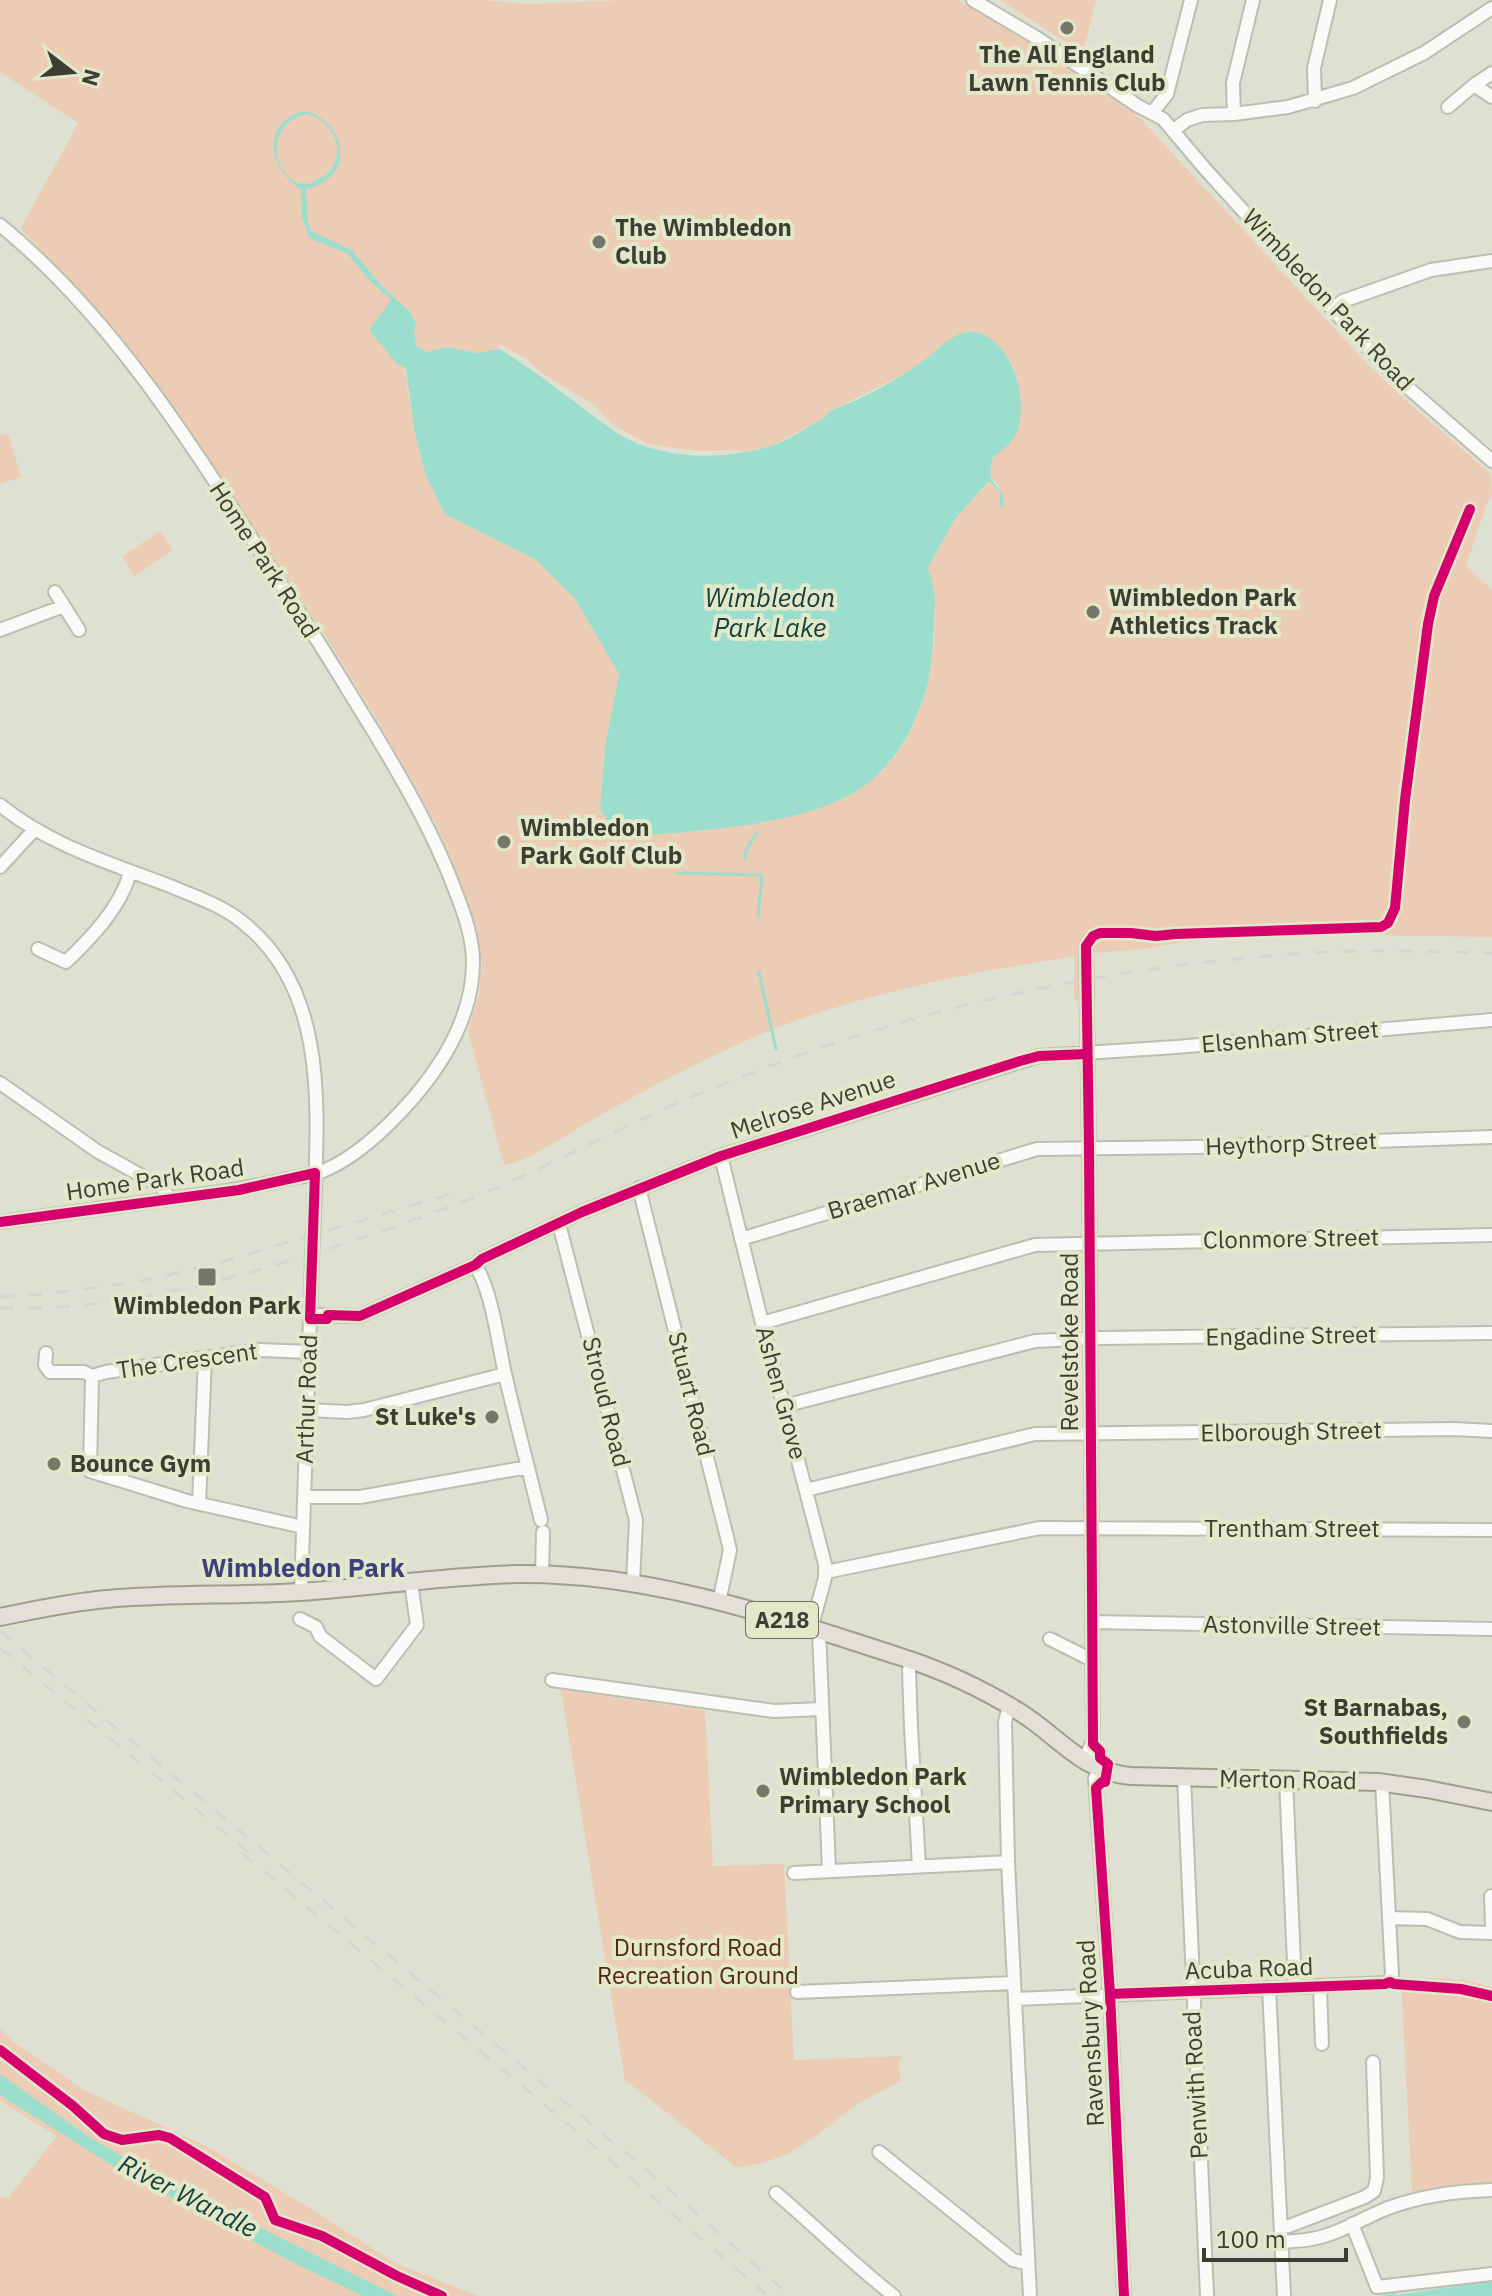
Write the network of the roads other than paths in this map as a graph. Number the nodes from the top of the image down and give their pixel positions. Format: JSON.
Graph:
{"nodes":[{"id":1,"x":973,"y":0,"type":"edge"},
{"id":2,"x":1191,"y":0,"type":"edge"},
{"id":3,"x":1253,"y":0,"type":"edge"},
{"id":4,"x":1330,"y":0,"type":"edge"},
{"id":5,"x":1492,"y":8,"type":"edge"},
{"id":6,"x":1492,"y":73,"type":"edge"},
{"id":7,"x":1474,"y":85,"type":"junction"},
{"id":8,"x":1492,"y":97,"type":"edge"},
{"id":9,"x":1315,"y":101,"type":"junction"},
{"id":10,"x":1448,"y":107,"type":"dead end"},
{"id":11,"x":1152,"y":113,"type":"junction"},
{"id":12,"x":1234,"y":114,"type":"junction"},
{"id":13,"x":1174,"y":130,"type":"junction"},
{"id":14,"x":0,"y":225,"type":"edge"},
{"id":15,"x":1492,"y":261,"type":"edge"},
{"id":16,"x":1333,"y":308,"type":"junction"},
{"id":17,"x":1492,"y":461,"type":"edge"},
{"id":18,"x":55,"y":592,"type":"dead end"},
{"id":19,"x":64,"y":606,"type":"junction"},
{"id":20,"x":0,"y":630,"type":"edge"},
{"id":21,"x":79,"y":630,"type":"dead end"},
{"id":22,"x":0,"y":805,"type":"edge"},
{"id":23,"x":35,"y":829,"type":"junction"},
{"id":24,"x":0,"y":867,"type":"edge"},
{"id":25,"x":130,"y":873,"type":"junction"},
{"id":26,"x":1089,"y":941,"type":"dead end"},
{"id":27,"x":38,"y":949,"type":"dead end"},
{"id":28,"x":1492,"y":1020,"type":"edge"},
{"id":29,"x":1087,"y":1054,"type":"junction"},
{"id":30,"x":0,"y":1083,"type":"edge"},
{"id":31,"x":1492,"y":1137,"type":"edge"},
{"id":32,"x":1089,"y":1149,"type":"junction"},
{"id":33,"x":721,"y":1156,"type":"junction"},
{"id":34,"x":315,"y":1173,"type":"junction"},
{"id":35,"x":639,"y":1188,"type":"junction"},
{"id":36,"x":170,"y":1199,"type":"junction"},
{"id":37,"x":0,"y":1222,"type":"edge"},
{"id":38,"x":559,"y":1224,"type":"junction"},
{"id":39,"x":1492,"y":1235,"type":"edge"},
{"id":40,"x":741,"y":1239,"type":"junction"},
{"id":41,"x":1089,"y":1243,"type":"junction"},
{"id":42,"x":475,"y":1265,"type":"junction"},
{"id":43,"x":310,"y":1315,"type":"junction"},
{"id":44,"x":762,"y":1323,"type":"junction"},
{"id":45,"x":1492,"y":1333,"type":"edge"},
{"id":46,"x":1090,"y":1338,"type":"junction"},
{"id":47,"x":310,"y":1352,"type":"junction"},
{"id":48,"x":46,"y":1353,"type":"dead end"},
{"id":49,"x":205,"y":1358,"type":"junction"},
{"id":50,"x":505,"y":1374,"type":"junction"},
{"id":51,"x":92,"y":1376,"type":"junction"},
{"id":52,"x":784,"y":1406,"type":"junction"},
{"id":53,"x":308,"y":1410,"type":"junction"},
{"id":54,"x":1492,"y":1431,"type":"edge"},
{"id":55,"x":1090,"y":1432,"type":"junction"},
{"id":56,"x":528,"y":1467,"type":"junction"},
{"id":57,"x":806,"y":1490,"type":"junction"},
{"id":58,"x":304,"y":1497,"type":"junction"},
{"id":59,"x":199,"y":1504,"type":"junction"},
{"id":60,"x":303,"y":1527,"type":"junction"},
{"id":61,"x":1091,"y":1527,"type":"junction"},
{"id":62,"x":1492,"y":1530,"type":"edge"},
{"id":63,"x":826,"y":1572,"type":"junction"},
{"id":64,"x":542,"y":1576,"type":"junction"},
{"id":65,"x":411,"y":1582,"type":"junction"},
{"id":66,"x":633,"y":1582,"type":"junction"},
{"id":67,"x":301,"y":1592,"type":"junction"},
{"id":68,"x":719,"y":1602,"type":"junction"},
{"id":69,"x":0,"y":1617,"type":"edge"},
{"id":70,"x":300,"y":1619,"type":"dead end"},
{"id":71,"x":1092,"y":1622,"type":"junction"},
{"id":72,"x":1492,"y":1629,"type":"edge"},
{"id":73,"x":815,"y":1630,"type":"junction"},
{"id":74,"x":1050,"y":1639,"type":"dead end"},
{"id":75,"x":911,"y":1660,"type":"junction"},
{"id":76,"x":1092,"y":1660,"type":"junction"},
{"id":77,"x":552,"y":1680,"type":"dead end"},
{"id":78,"x":1009,"y":1706,"type":"junction"},
{"id":79,"x":821,"y":1709,"type":"junction"},
{"id":80,"x":1092,"y":1765,"type":"junction"},
{"id":81,"x":1184,"y":1777,"type":"junction"},
{"id":82,"x":1286,"y":1779,"type":"junction"},
{"id":83,"x":1382,"y":1782,"type":"junction"},
{"id":84,"x":1492,"y":1802,"type":"edge"},
{"id":85,"x":1008,"y":1862,"type":"junction"},
{"id":86,"x":919,"y":1866,"type":"junction"},
{"id":87,"x":829,"y":1870,"type":"junction"},
{"id":88,"x":794,"y":1873,"type":"dead end"},
{"id":89,"x":1491,"y":1896,"type":"edge"},
{"id":90,"x":1390,"y":1918,"type":"junction"},
{"id":91,"x":1492,"y":1930,"type":"edge"},
{"id":92,"x":1014,"y":1983,"type":"junction"},
{"id":93,"x":1295,"y":1986,"type":"junction"},
{"id":94,"x":1320,"y":1986,"type":"junction"},
{"id":95,"x":1269,"y":1987,"type":"junction"},
{"id":96,"x":1192,"y":1991,"type":"junction"},
{"id":97,"x":797,"y":1992,"type":"dead end"},
{"id":98,"x":1110,"y":1994,"type":"junction"},
{"id":99,"x":1015,"y":1999,"type":"junction"},
{"id":100,"x":1322,"y":2044,"type":"dead end"},
{"id":101,"x":1373,"y":2062,"type":"dead end"},
{"id":102,"x":879,"y":2152,"type":"dead end"},
{"id":103,"x":1492,"y":2190,"type":"edge"},
{"id":104,"x":776,"y":2193,"type":"dead end"},
{"id":105,"x":1352,"y":2224,"type":"junction"},
{"id":106,"x":1281,"y":2227,"type":"junction"},
{"id":107,"x":1281,"y":2242,"type":"junction"},
{"id":108,"x":1028,"y":2264,"type":"junction"},
{"id":109,"x":1492,"y":2274,"type":"edge"},
{"id":110,"x":894,"y":2296,"type":"edge"},
{"id":111,"x":1030,"y":2296,"type":"edge"},
{"id":112,"x":1124,"y":2296,"type":"edge"},
{"id":113,"x":1207,"y":2296,"type":"edge"},
{"id":114,"x":1284,"y":2296,"type":"edge"}],
"edges":[{"from":1,"to":11,"type":"street","name":"Wimbledon Park Road"},
{"from":2,"to":11,"type":"street"},
{"from":3,"to":12,"type":"street"},
{"from":4,"to":9,"type":"street"},
{"from":5,"to":9,"type":"street"},
{"from":6,"to":7,"type":"street"},
{"from":7,"to":8,"type":"street"},
{"from":7,"to":10,"type":"street"},
{"from":9,"to":12,"type":"street"},
{"from":11,"to":13,"type":"street","name":"Wimbledon Park Road"},
{"from":12,"to":13,"type":"street"},
{"from":13,"to":16,"type":"street","name":"Wimbledon Park Road"},
{"from":14,"to":34,"type":"street","name":"Home Park Road"},
{"from":15,"to":16,"type":"street"},
{"from":16,"to":17,"type":"street","name":"Wimbledon Park Road"},
{"from":18,"to":19,"type":"street"},
{"from":19,"to":20,"type":"street"},
{"from":19,"to":21,"type":"street"},
{"from":22,"to":23,"type":"street","name":"Arthur Road"},
{"from":23,"to":24,"type":"street"},
{"from":23,"to":25,"type":"street","name":"Arthur Road"},
{"from":25,"to":27,"type":"street"},
{"from":25,"to":34,"type":"street","name":"Arthur Road"},
{"from":26,"to":29,"type":"street","name":"Revelstoke Road"},
{"from":28,"to":29,"type":"street","name":"Elsenham Street"},
{"from":29,"to":32,"type":"street","name":"Revelstoke Road"},
{"from":29,"to":33,"type":"street","name":"Melrose Avenue"},
{"from":30,"to":36,"type":"street"},
{"from":31,"to":32,"type":"street","name":"Heythorp Street"},
{"from":32,"to":40,"type":"street","name":"Braemar Avenue"},
{"from":32,"to":41,"type":"street","name":"Revelstoke Road"},
{"from":33,"to":35,"type":"street","name":"Melrose Avenue"},
{"from":33,"to":40,"type":"street","name":"Ashen Grove"},
{"from":34,"to":36,"type":"street","name":"Home Park Road"},
{"from":34,"to":43,"type":"street","name":"Arthur Road","bridge":true},
{"from":35,"to":38,"type":"street","name":"Melrose Avenue"},
{"from":35,"to":68,"type":"street","name":"Stuart Road"},
{"from":36,"to":37,"type":"street","name":"Home Park Road"},
{"from":38,"to":42,"type":"street","name":"Melrose Avenue"},
{"from":38,"to":66,"type":"street","name":"Stroud Road"},
{"from":39,"to":41,"type":"street","name":"Clonmore Street"},
{"from":40,"to":44,"type":"street","name":"Ashen Grove"},
{"from":41,"to":44,"type":"street","name":"Clonmore Street"},
{"from":41,"to":46,"type":"street","name":"Revelstoke Road"},
{"from":42,"to":43,"type":"street","name":"Melrose Avenue"},
{"from":42,"to":50,"type":"street"},
{"from":43,"to":47,"type":"street","name":"Arthur Road"},
{"from":44,"to":52,"type":"street","name":"Ashen Grove"},
{"from":45,"to":46,"type":"street","name":"Engadine Street"},
{"from":46,"to":52,"type":"street","name":"Engadine Street"},
{"from":46,"to":55,"type":"street","name":"Revelstoke Road"},
{"from":47,"to":49,"type":"street","name":"The Crescent"},
{"from":47,"to":53,"type":"street","name":"Arthur Road"},
{"from":48,"to":51,"type":"street"},
{"from":49,"to":51,"type":"street","name":"The Crescent"},
{"from":49,"to":59,"type":"street"},
{"from":50,"to":53,"type":"street"},
{"from":50,"to":56,"type":"street"},
{"from":51,"to":59,"type":"street","name":"The Crescent"},
{"from":52,"to":57,"type":"street","name":"Ashen Grove"},
{"from":53,"to":58,"type":"street","name":"Arthur Road"},
{"from":54,"to":55,"type":"street","name":"Elborough Street"},
{"from":55,"to":57,"type":"street","name":"Elborough Street"},
{"from":55,"to":61,"type":"street","name":"Revelstoke Road"},
{"from":56,"to":58,"type":"street"},
{"from":56,"to":64,"type":"street"},
{"from":57,"to":63,"type":"street","name":"Ashen Grove"},
{"from":58,"to":60,"type":"street","name":"Arthur Road"},
{"from":59,"to":60,"type":"street","name":"The Crescent"},
{"from":60,"to":67,"type":"street","name":"Arthur Road"},
{"from":61,"to":62,"type":"street","name":"Trentham Street"},
{"from":61,"to":63,"type":"street","name":"Trentham Street"},
{"from":61,"to":71,"type":"street","name":"Revelstoke Road"},
{"from":63,"to":73,"type":"street","name":"Ashen Grove"},
{"from":64,"to":65,"type":"main road","number":"A218"},
{"from":64,"to":66,"type":"main road","number":"A218"},
{"from":65,"to":67,"type":"main road","number":"A218"},
{"from":65,"to":70,"type":"street"},
{"from":66,"to":68,"type":"main road","number":"A218"},
{"from":67,"to":69,"type":"main road","number":"A218"},
{"from":68,"to":73,"type":"main road","number":"A218"},
{"from":71,"to":72,"type":"street","name":"Astonville Street"},
{"from":71,"to":76,"type":"street","name":"Revelstoke Road"},
{"from":73,"to":75,"type":"main road","number":"A218"},
{"from":73,"to":79,"type":"street","name":"Ashen Grove"},
{"from":74,"to":76,"type":"street"},
{"from":75,"to":78,"type":"main road","number":"A218"},
{"from":75,"to":86,"type":"street"},
{"from":76,"to":80,"type":"street","name":"Revelstoke Road"},
{"from":77,"to":79,"type":"street"},
{"from":78,"to":80,"type":"main road","number":"A218"},
{"from":78,"to":85,"type":"street"},
{"from":79,"to":87,"type":"street","name":"Ashen Grove"},
{"from":80,"to":81,"type":"main road","name":"Merton Road","number":"A218"},
{"from":80,"to":98,"type":"street","name":"Ravensbury Road"},
{"from":81,"to":82,"type":"main road","name":"Merton Road","number":"A218"},
{"from":81,"to":96,"type":"street","name":"Penwith Road"},
{"from":82,"to":83,"type":"main road","name":"Merton Road","number":"A218"},
{"from":82,"to":93,"type":"street"},
{"from":83,"to":84,"type":"main road","name":"Merton Road","number":"A218"},
{"from":83,"to":90,"type":"street"},
{"from":85,"to":86,"type":"street"},
{"from":85,"to":92,"type":"street"},
{"from":86,"to":87,"type":"street"},
{"from":87,"to":88,"type":"street"},
{"from":89,"to":91,"type":"street"},
{"from":90,"to":91,"type":"street"},
{"from":90,"to":94,"type":"street","name":"Acuba Road"},
{"from":92,"to":97,"type":"street"},
{"from":92,"to":99,"type":"street"},
{"from":93,"to":94,"type":"street","name":"Acuba Road"},
{"from":93,"to":95,"type":"street","name":"Acuba Road"},
{"from":94,"to":100,"type":"street","name":"Acuba Road"},
{"from":95,"to":96,"type":"street","name":"Acuba Road"},
{"from":95,"to":106,"type":"street"},
{"from":96,"to":98,"type":"street","name":"Acuba Road"},
{"from":96,"to":113,"type":"street","name":"Penwith Road"},
{"from":98,"to":99,"type":"street","name":"Acuba Road"},
{"from":98,"to":112,"type":"street","name":"Ravensbury Road"},
{"from":99,"to":108,"type":"street"},
{"from":101,"to":106,"type":"street"},
{"from":102,"to":108,"type":"street"},
{"from":103,"to":105,"type":"street"},
{"from":104,"to":110,"type":"street"},
{"from":105,"to":107,"type":"street"},
{"from":105,"to":109,"type":"street"},
{"from":106,"to":107,"type":"street"},
{"from":107,"to":114,"type":"street"},
{"from":108,"to":111,"type":"street"}]}
